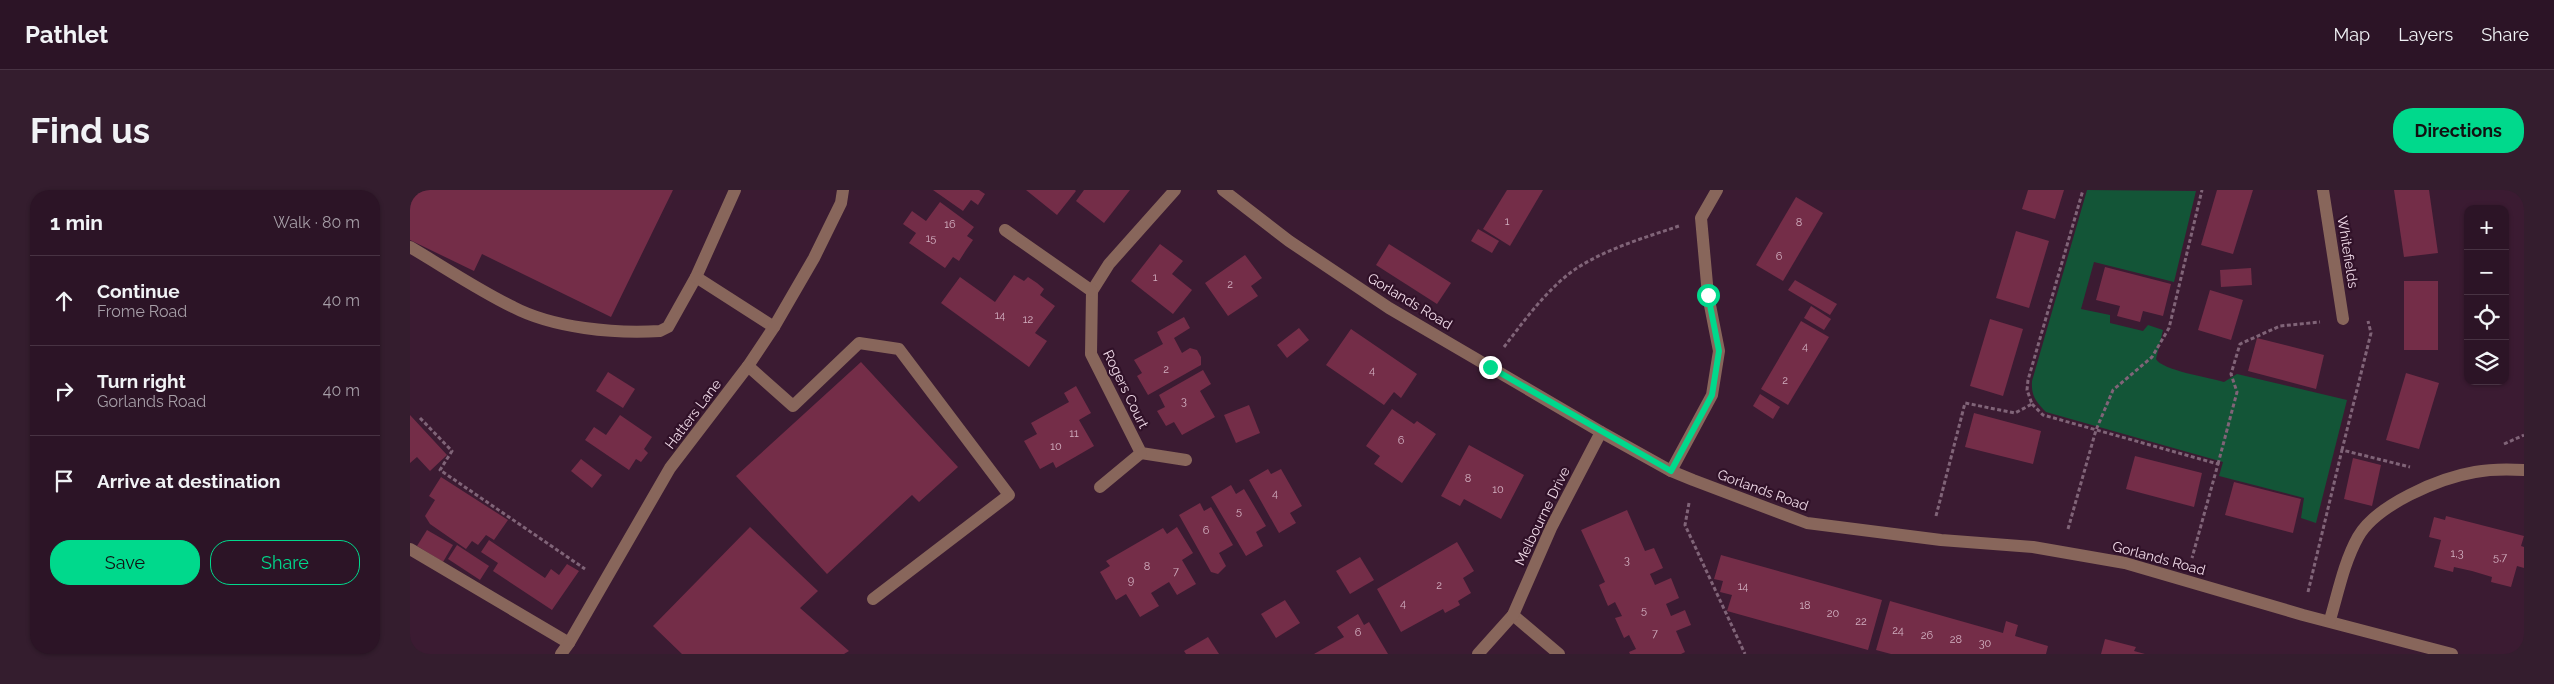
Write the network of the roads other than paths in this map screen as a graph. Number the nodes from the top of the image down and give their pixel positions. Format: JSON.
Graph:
{"nodes":[{"id":1,"x":735,"y":190,"type":"edge"},
{"id":2,"x":850,"y":190,"type":"edge"},
{"id":3,"x":1175,"y":190,"type":"edge"},
{"id":4,"x":1223,"y":190,"type":"edge"},
{"id":5,"x":1717,"y":190,"type":"edge"},
{"id":6,"x":2323,"y":190,"type":"edge"},
{"id":7,"x":842,"y":196,"type":"edge"},
{"id":8,"x":1005,"y":230,"type":"dead end"},
{"id":9,"x":410,"y":247,"type":"edge"},
{"id":10,"x":696,"y":277,"type":"junction"},
{"id":11,"x":1092,"y":291,"type":"junction"},
{"id":12,"x":2343,"y":319,"type":"road end"},
{"id":13,"x":774,"y":327,"type":"junction"},
{"id":14,"x":748,"y":366,"type":"junction"},
{"id":15,"x":1601,"y":432,"type":"junction"},
{"id":16,"x":1141,"y":453,"type":"junction"},
{"id":17,"x":1186,"y":460,"type":"dead end"},
{"id":18,"x":2524,"y":470,"type":"edge"},
{"id":19,"x":1671,"y":471,"type":"junction"},
{"id":20,"x":1100,"y":487,"type":"dead end"},
{"id":21,"x":410,"y":549,"type":"edge"},
{"id":22,"x":873,"y":599,"type":"dead end"},
{"id":23,"x":1513,"y":615,"type":"junction"},
{"id":24,"x":2330,"y":620,"type":"junction"},
{"id":25,"x":569,"y":643,"type":"junction"},
{"id":26,"x":561,"y":654,"type":"edge"},
{"id":27,"x":1478,"y":654,"type":"edge"},
{"id":28,"x":1559,"y":654,"type":"edge"},
{"id":29,"x":2452,"y":654,"type":"edge"}],
"edges":[{"from":1,"to":10,"type":"street"},
{"from":2,"to":7,"type":"street","name":"Hatters Lane"},
{"from":3,"to":11,"type":"street","name":"Rogers Court"},
{"from":4,"to":15,"type":"street","name":"Gorlands Road"},
{"from":5,"to":19,"type":"street"},
{"from":6,"to":12,"type":"street","name":"Whitefields"},
{"from":7,"to":13,"type":"street","name":"Hatters Lane"},
{"from":8,"to":11,"type":"street"},
{"from":9,"to":10,"type":"street"},
{"from":10,"to":13,"type":"street"},
{"from":11,"to":16,"type":"street","name":"Rogers Court"},
{"from":13,"to":14,"type":"street","name":"Hatters Lane"},
{"from":14,"to":22,"type":"street"},
{"from":14,"to":25,"type":"street","name":"Hatters Lane"},
{"from":15,"to":19,"type":"street","name":"Gorlands Road"},
{"from":15,"to":23,"type":"street","name":"Melbourne Drive"},
{"from":16,"to":17,"type":"street"},
{"from":16,"to":20,"type":"street"},
{"from":18,"to":24,"type":"street"},
{"from":19,"to":24,"type":"street","name":"Gorlands Road"},
{"from":21,"to":25,"type":"street"},
{"from":23,"to":27,"type":"street","name":"Melbourne Drive"},
{"from":23,"to":28,"type":"street"},
{"from":24,"to":29,"type":"street","name":"Gorlands Road"},
{"from":25,"to":26,"type":"street","name":"Hatters Lane"}]}
